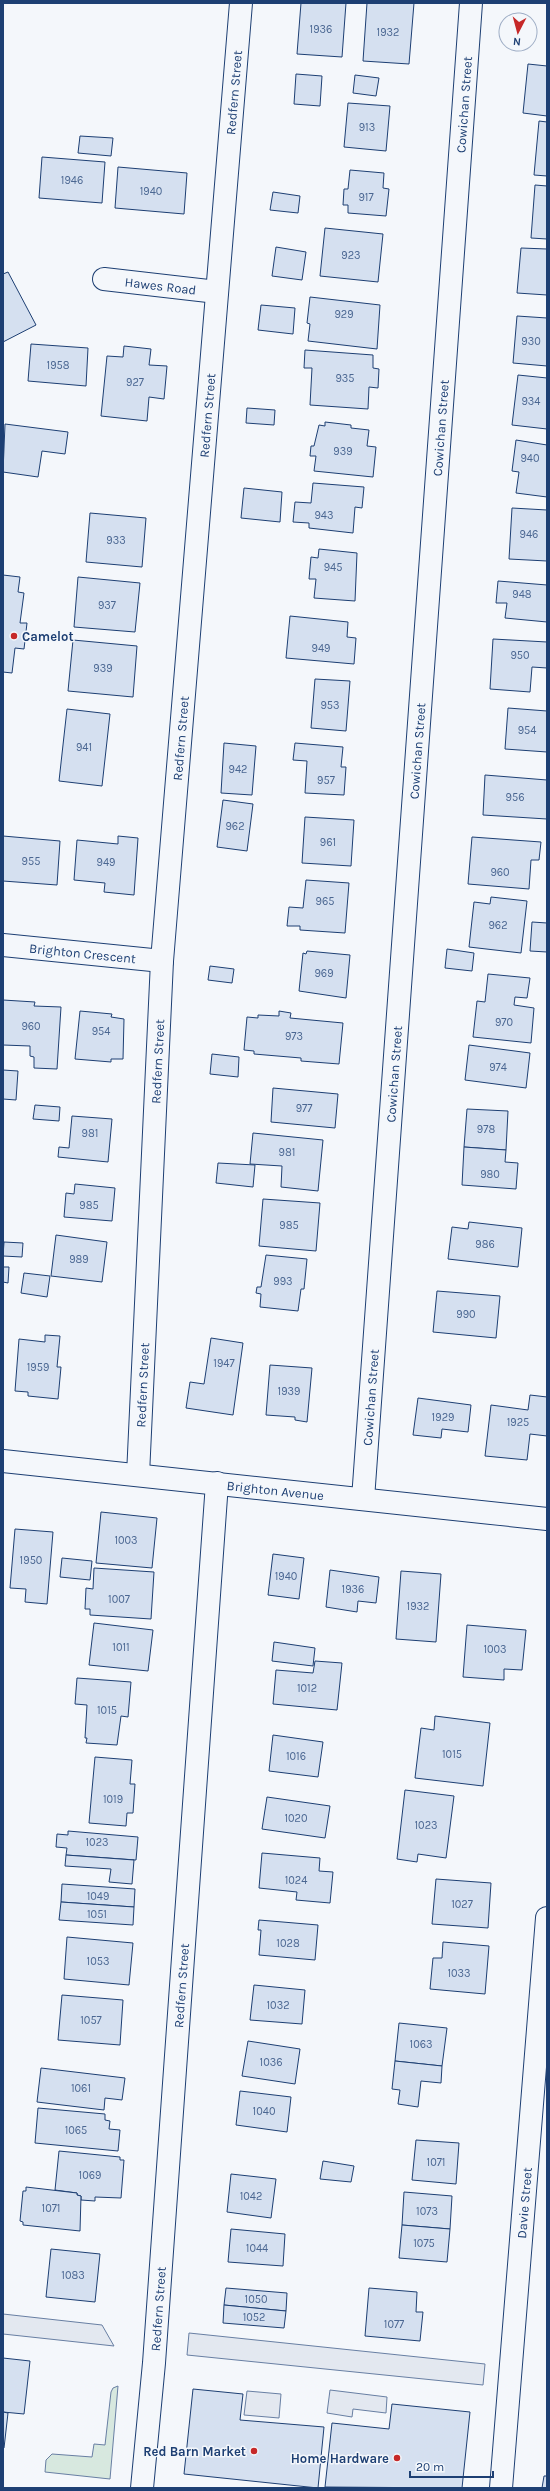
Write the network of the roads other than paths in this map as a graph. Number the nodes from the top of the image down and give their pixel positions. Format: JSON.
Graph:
{"nodes":[{"id":1,"x":241,"y":3,"type":"edge"},
{"id":2,"x":471,"y":3,"type":"edge"},
{"id":3,"x":104,"y":279,"type":"dead end"},
{"id":4,"x":217,"y":292,"type":"junction"},
{"id":5,"x":3,"y":944,"type":"edge"},
{"id":6,"x":162,"y":961,"type":"junction"},
{"id":7,"x":3,"y":1461,"type":"edge"},
{"id":8,"x":138,"y":1475,"type":"junction"},
{"id":9,"x":217,"y":1484,"type":"junction"},
{"id":10,"x":363,"y":1499,"type":"junction"},
{"id":11,"x":547,"y":1519,"type":"edge"},
{"id":12,"x":547,"y":1918,"type":"edge"},
{"id":13,"x":142,"y":2488,"type":"edge"},
{"id":14,"x":501,"y":2488,"type":"edge"}],
"edges":[{"from":1,"to":4,"type":"street","name":"Redfern Street"},
{"from":2,"to":10,"type":"street","name":"Cowichan Street"},
{"from":3,"to":4,"type":"street","name":"Hawes Road"},
{"from":4,"to":6,"type":"street","name":"Redfern Street"},
{"from":5,"to":6,"type":"street","name":"Brighton Crescent"},
{"from":6,"to":8,"type":"street","name":"Redfern Street"},
{"from":7,"to":8,"type":"street","name":"Brighton Avenue"},
{"from":8,"to":9,"type":"street","name":"Brighton Avenue"},
{"from":9,"to":10,"type":"street","name":"Brighton Avenue"},
{"from":9,"to":13,"type":"street","name":"Redfern Street"},
{"from":10,"to":11,"type":"street","name":"Brighton Avenue"},
{"from":12,"to":14,"type":"street","name":"Davie Street"}]}
